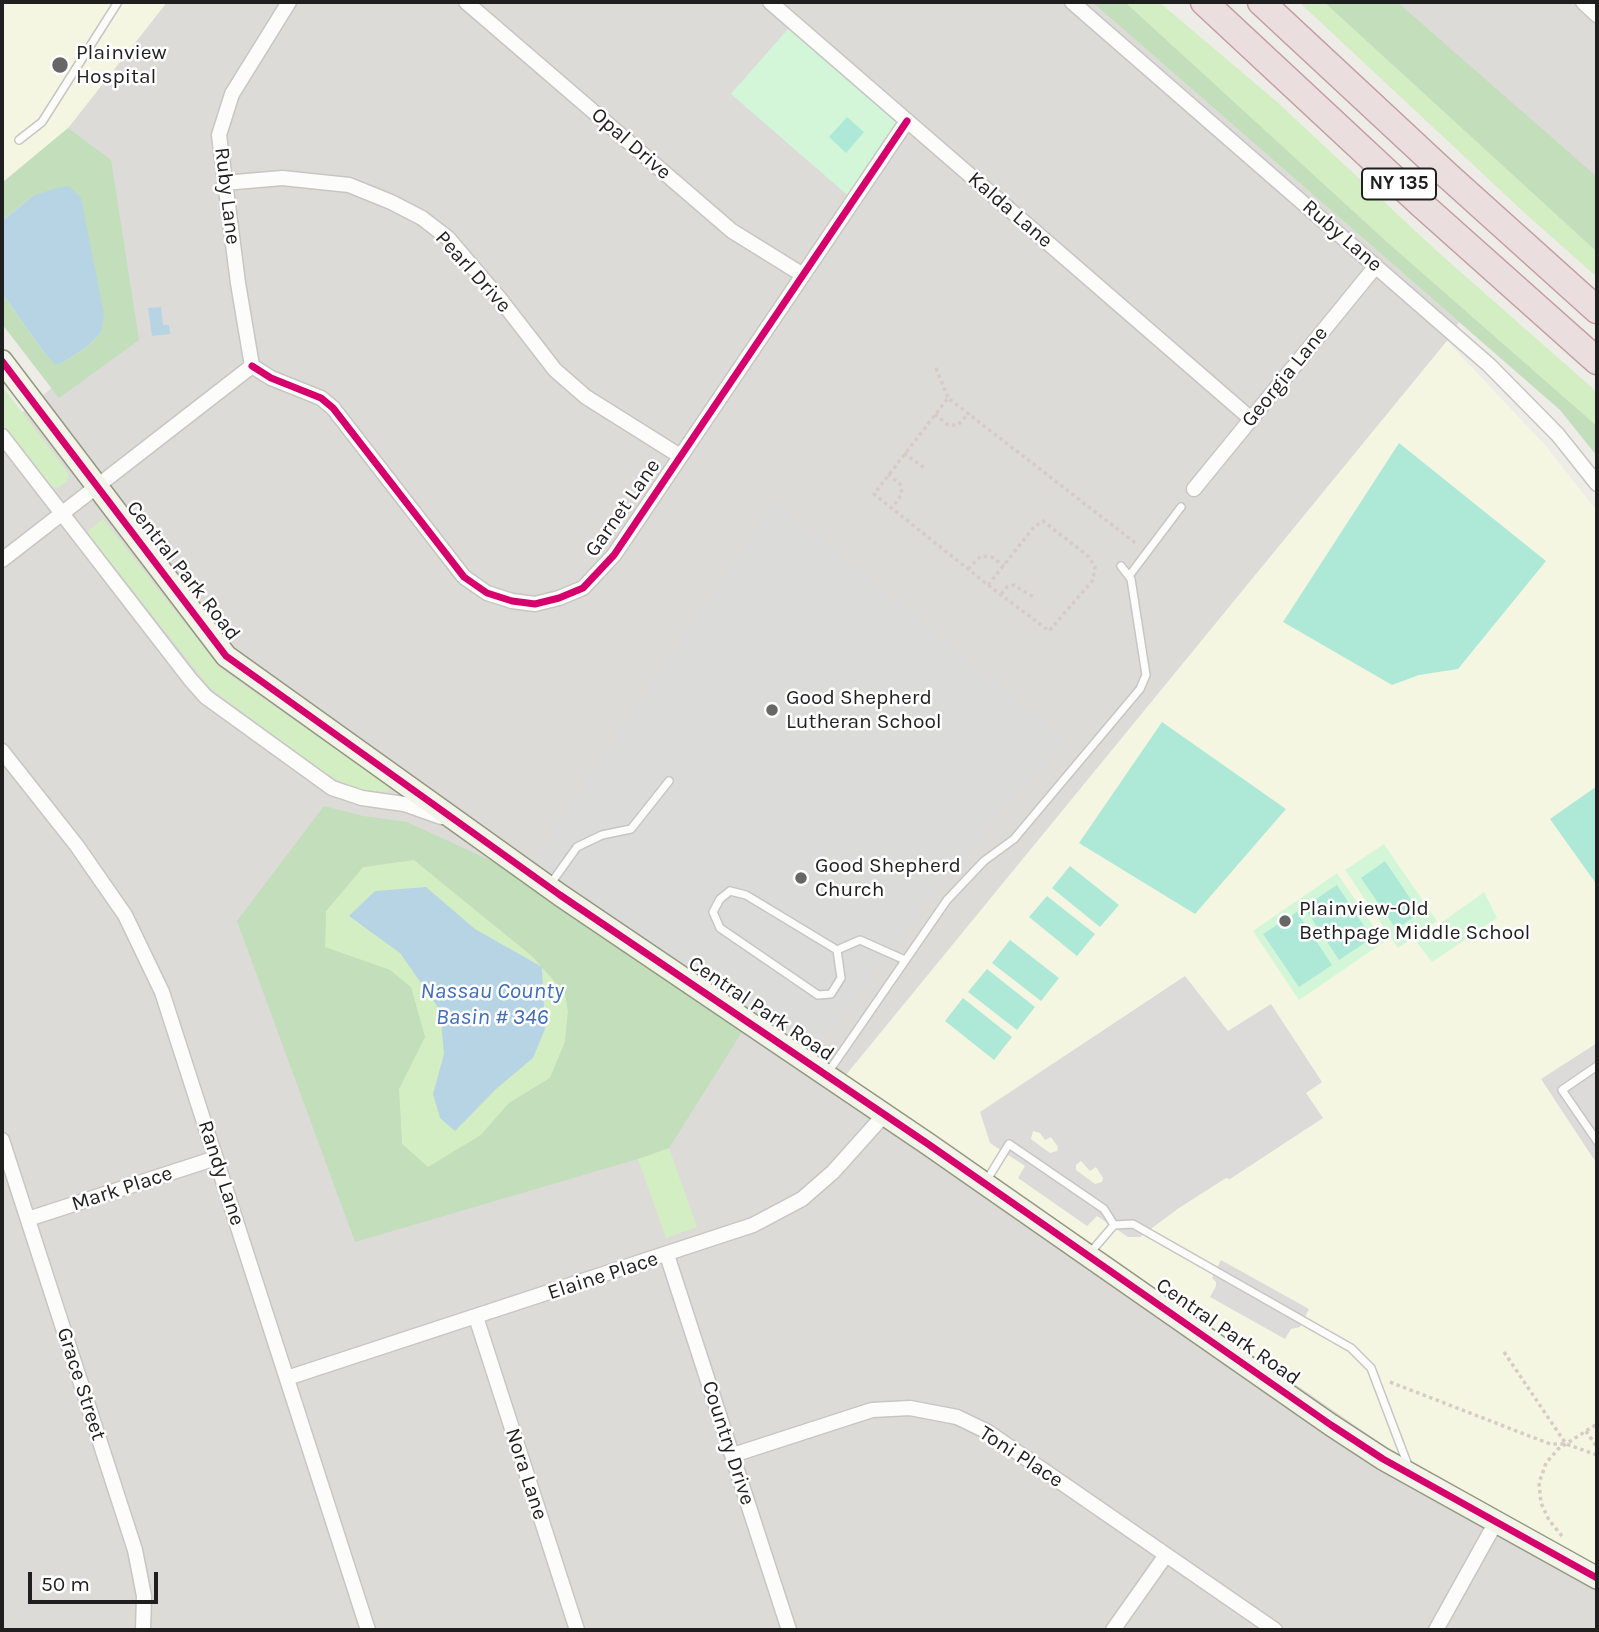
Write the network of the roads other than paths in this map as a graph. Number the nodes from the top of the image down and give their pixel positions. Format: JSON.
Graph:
{"nodes":[{"id":1,"x":118,"y":2,"type":"edge"},
{"id":2,"x":289,"y":2,"type":"edge"},
{"id":3,"x":466,"y":2,"type":"edge"},
{"id":4,"x":770,"y":2,"type":"edge"},
{"id":5,"x":1072,"y":2,"type":"edge"},
{"id":6,"x":1204,"y":2,"type":"edge"},
{"id":7,"x":1261,"y":2,"type":"edge"},
{"id":8,"x":1583,"y":2,"type":"edge"},
{"id":9,"x":1597,"y":15,"type":"edge"},
{"id":10,"x":907,"y":121,"type":"junction"},
{"id":11,"x":19,"y":140,"type":"dead end"},
{"id":12,"x":224,"y":183,"type":"junction"},
{"id":13,"x":1376,"y":266,"type":"junction"},
{"id":14,"x":803,"y":275,"type":"junction"},
{"id":15,"x":1597,"y":310,"type":"edge"},
{"id":16,"x":2,"y":361,"type":"edge"},
{"id":17,"x":1597,"y":361,"type":"edge"},
{"id":18,"x":252,"y":366,"type":"junction"},
{"id":19,"x":1250,"y":418,"type":"junction"},
{"id":20,"x":2,"y":436,"type":"edge"},
{"id":21,"x":680,"y":456,"type":"junction"},
{"id":22,"x":1597,"y":484,"type":"edge"},
{"id":23,"x":96,"y":487,"type":"junction"},
{"id":24,"x":1194,"y":489,"type":"dead end"},
{"id":25,"x":1181,"y":507,"type":"dead end"},
{"id":26,"x":62,"y":514,"type":"junction"},
{"id":27,"x":2,"y":560,"type":"edge"},
{"id":28,"x":1121,"y":566,"type":"dead end"},
{"id":29,"x":1129,"y":576,"type":"junction"},
{"id":30,"x":2,"y":751,"type":"edge"},
{"id":31,"x":669,"y":781,"type":"dead end"},
{"id":32,"x":480,"y":836,"type":"junction"},
{"id":33,"x":549,"y":886,"type":"junction"},
{"id":34,"x":837,"y":950,"type":"junction"},
{"id":35,"x":905,"y":960,"type":"junction"},
{"id":36,"x":1597,"y":1066,"type":"edge"},
{"id":37,"x":826,"y":1074,"type":"junction"},
{"id":38,"x":884,"y":1115,"type":"junction"},
{"id":39,"x":2,"y":1140,"type":"edge"},
{"id":40,"x":1597,"y":1142,"type":"edge"},
{"id":41,"x":216,"y":1158,"type":"junction"},
{"id":42,"x":985,"y":1183,"type":"junction"},
{"id":43,"x":28,"y":1219,"type":"junction"},
{"id":44,"x":1114,"y":1225,"type":"junction"},
{"id":45,"x":667,"y":1255,"type":"junction"},
{"id":46,"x":1088,"y":1256,"type":"junction"},
{"id":47,"x":476,"y":1317,"type":"junction"},
{"id":48,"x":287,"y":1378,"type":"junction"},
{"id":49,"x":733,"y":1454,"type":"junction"},
{"id":50,"x":1412,"y":1475,"type":"junction"},
{"id":51,"x":1496,"y":1522,"type":"junction"},
{"id":52,"x":1166,"y":1555,"type":"junction"},
{"id":53,"x":1597,"y":1578,"type":"edge"},
{"id":54,"x":143,"y":1630,"type":"edge"},
{"id":55,"x":368,"y":1630,"type":"edge"},
{"id":56,"x":577,"y":1630,"type":"edge"},
{"id":57,"x":789,"y":1630,"type":"edge"},
{"id":58,"x":1112,"y":1630,"type":"edge"},
{"id":59,"x":1275,"y":1630,"type":"edge"},
{"id":60,"x":1436,"y":1630,"type":"edge"}],
"edges":[{"from":1,"to":11,"type":"lane"},
{"from":2,"to":12,"type":"street","name":"Ruby Lane"},
{"from":3,"to":14,"type":"street","name":"Opal Drive"},
{"from":4,"to":10,"type":"street","name":"Kalda Lane"},
{"from":5,"to":13,"type":"street","name":"Ruby Lane"},
{"from":6,"to":17,"type":"highway","number":"NY 135"},
{"from":7,"to":15,"type":"highway","number":"NY 135"},
{"from":8,"to":9,"type":"street"},
{"from":10,"to":14,"type":"street","name":"Garnet Lane"},
{"from":10,"to":19,"type":"street","name":"Kalda Lane"},
{"from":12,"to":18,"type":"street","name":"Ruby Lane"},
{"from":12,"to":21,"type":"street","name":"Pearl Drive"},
{"from":13,"to":19,"type":"street","name":"Georgia Lane"},
{"from":13,"to":22,"type":"street","name":"Ruby Lane"},
{"from":14,"to":21,"type":"street","name":"Garnet Lane"},
{"from":16,"to":23,"type":"street","name":"Central Park Road"},
{"from":18,"to":21,"type":"street","name":"Garnet Lane"},
{"from":18,"to":23,"type":"street"},
{"from":19,"to":24,"type":"street","name":"Georgia Lane"},
{"from":20,"to":26,"type":"street","name":"Central Park Road"},
{"from":23,"to":26,"type":"street"},
{"from":23,"to":32,"type":"street","name":"Central Park Road"},
{"from":25,"to":29,"type":"lane"},
{"from":26,"to":27,"type":"street"},
{"from":26,"to":32,"type":"street","name":"Central Park Road"},
{"from":28,"to":29,"type":"lane"},
{"from":29,"to":35,"type":"lane"},
{"from":30,"to":41,"type":"street","name":"Randy Lane"},
{"from":31,"to":33,"type":"lane"},
{"from":32,"to":33,"type":"street","name":"Central Park Road"},
{"from":33,"to":37,"type":"street","name":"Central Park Road"},
{"from":34,"to":34,"type":"lane"},
{"from":34,"to":35,"type":"lane"},
{"from":35,"to":37,"type":"lane"},
{"from":36,"to":40,"type":"lane"},
{"from":37,"to":38,"type":"street","name":"Central Park Road"},
{"from":38,"to":42,"type":"street","name":"Central Park Road"},
{"from":38,"to":45,"type":"street","name":"Elaine Place"},
{"from":39,"to":43,"type":"street","name":"Grace Street"},
{"from":41,"to":43,"type":"street","name":"Mark Place"},
{"from":41,"to":48,"type":"street","name":"Randy Lane"},
{"from":42,"to":44,"type":"lane"},
{"from":42,"to":46,"type":"street","name":"Central Park Road"},
{"from":43,"to":54,"type":"street","name":"Grace Street"},
{"from":44,"to":46,"type":"lane"},
{"from":44,"to":50,"type":"lane"},
{"from":45,"to":47,"type":"street","name":"Elaine Place"},
{"from":45,"to":49,"type":"street","name":"Country Drive"},
{"from":46,"to":50,"type":"street","name":"Central Park Road"},
{"from":47,"to":48,"type":"street","name":"Elaine Place"},
{"from":47,"to":56,"type":"street","name":"Nora Lane"},
{"from":48,"to":55,"type":"street","name":"Randy Lane"},
{"from":49,"to":52,"type":"street","name":"Toni Place"},
{"from":49,"to":57,"type":"street","name":"Country Drive"},
{"from":50,"to":51,"type":"street","name":"Central Park Road"},
{"from":51,"to":53,"type":"street","name":"Central Park Road"},
{"from":51,"to":60,"type":"street"},
{"from":52,"to":58,"type":"street"},
{"from":52,"to":59,"type":"street","name":"Toni Place"}]}
